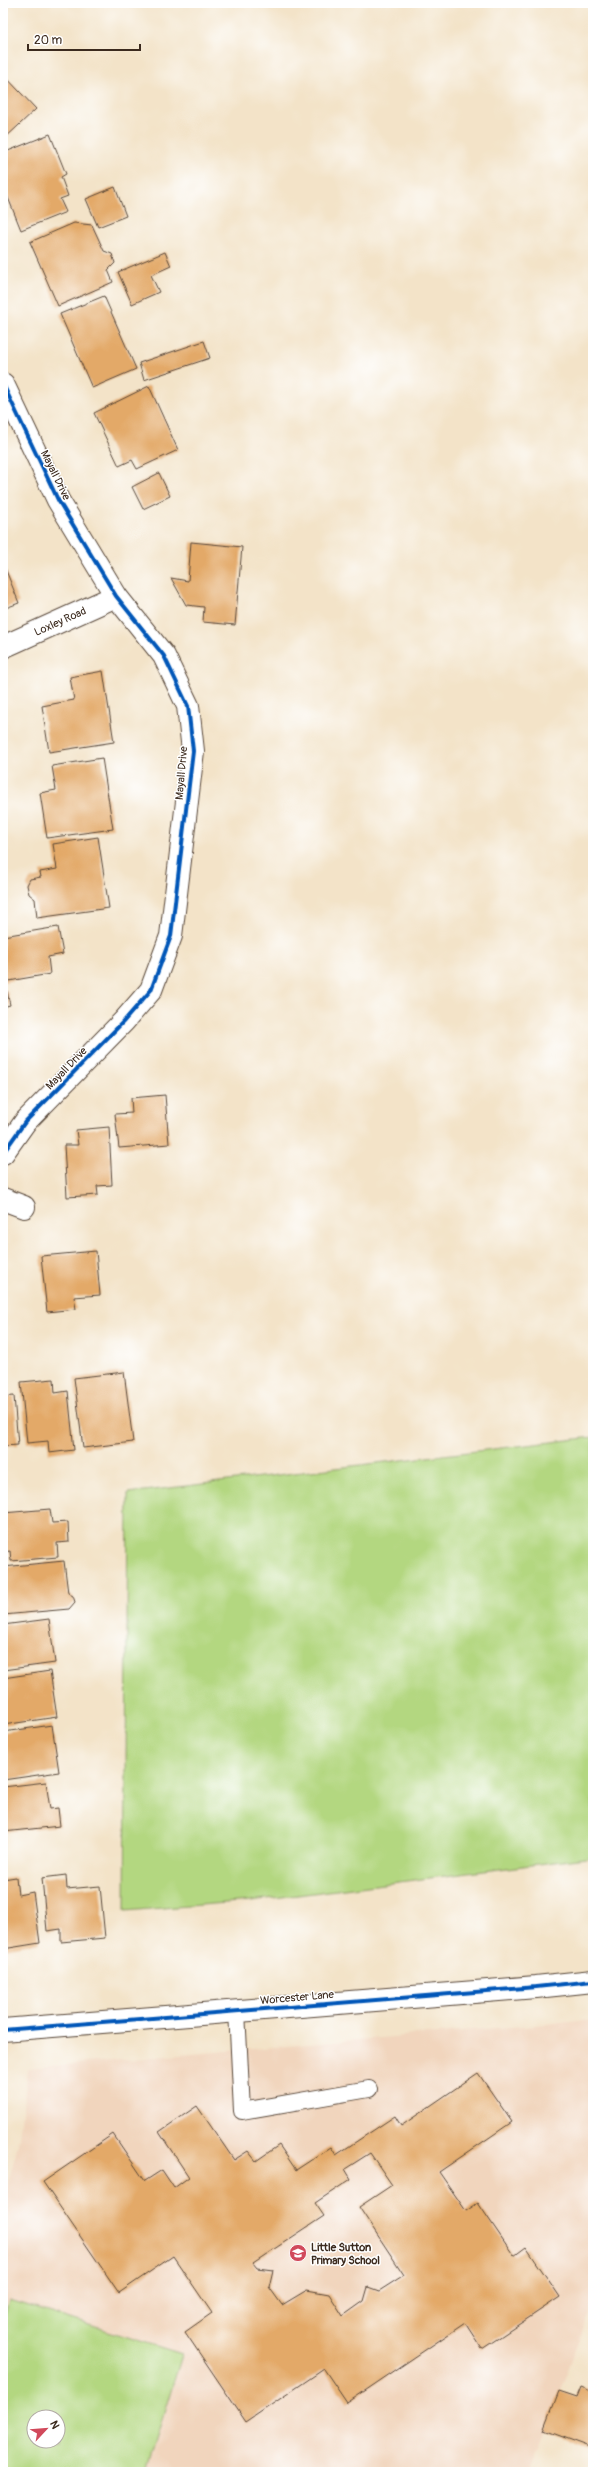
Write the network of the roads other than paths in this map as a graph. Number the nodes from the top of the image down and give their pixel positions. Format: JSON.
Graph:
{"nodes":[{"id":1,"x":3,"y":384,"type":"edge"},
{"id":2,"x":116,"y":596,"type":"junction"},
{"id":3,"x":3,"y":647,"type":"edge"},
{"id":4,"x":3,"y":1153,"type":"edge"},
{"id":5,"x":3,"y":1199,"type":"edge"},
{"id":6,"x":24,"y":1207,"type":"dead end"},
{"id":7,"x":593,"y":1980,"type":"edge"},
{"id":8,"x":237,"y":2011,"type":"junction"},
{"id":9,"x":3,"y":2030,"type":"edge"},
{"id":10,"x":369,"y":2089,"type":"dead end"}],
"edges":[{"from":1,"to":2,"type":"street","name":"Mayall Drive"},
{"from":2,"to":3,"type":"street","name":"Loxley Road"},
{"from":2,"to":4,"type":"street","name":"Mayall Drive"},
{"from":5,"to":6,"type":"street"},
{"from":7,"to":8,"type":"street","name":"Worcester Lane"},
{"from":8,"to":9,"type":"street","name":"Worcester Lane"},
{"from":8,"to":10,"type":"lane"}]}
